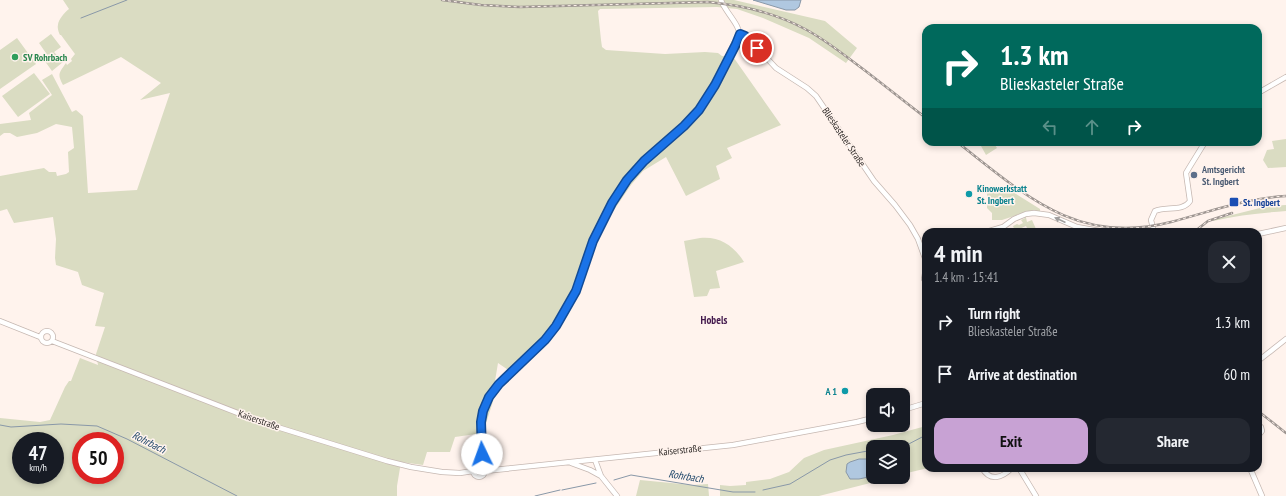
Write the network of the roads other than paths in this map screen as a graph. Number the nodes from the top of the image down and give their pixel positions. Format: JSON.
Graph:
{"nodes":[{"id":1,"x":721,"y":0,"type":"edge"},
{"id":2,"x":740,"y":34,"type":"junction"},
{"id":3,"x":1286,"y":77,"type":"edge"},
{"id":4,"x":1262,"y":91,"type":"edge"},
{"id":5,"x":1203,"y":146,"type":"edge"},
{"id":6,"x":1000,"y":228,"type":"edge"},
{"id":7,"x":1086,"y":228,"type":"edge"},
{"id":8,"x":1153,"y":228,"type":"edge"},
{"id":9,"x":1286,"y":228,"type":"edge"},
{"id":10,"x":1262,"y":233,"type":"edge"},
{"id":11,"x":922,"y":250,"type":"edge"},
{"id":12,"x":0,"y":321,"type":"edge"},
{"id":13,"x":40,"y":336,"type":"junction"},
{"id":14,"x":1286,"y":339,"type":"edge"},
{"id":15,"x":52,"y":341,"type":"junction"},
{"id":16,"x":1262,"y":357,"type":"edge"},
{"id":17,"x":922,"y":404,"type":"edge"},
{"id":18,"x":910,"y":408,"type":"edge"},
{"id":19,"x":866,"y":420,"type":"edge"},
{"id":20,"x":595,"y":460,"type":"junction"},
{"id":21,"x":567,"y":462,"type":"junction"},
{"id":22,"x":480,"y":464,"type":"junction"},
{"id":23,"x":473,"y":471,"type":"junction"},
{"id":24,"x":485,"y":471,"type":"junction"},
{"id":25,"x":985,"y":472,"type":"edge"},
{"id":26,"x":1005,"y":472,"type":"edge"},
{"id":27,"x":1022,"y":472,"type":"edge"},
{"id":28,"x":1252,"y":472,"type":"edge"},
{"id":29,"x":602,"y":477,"type":"junction"},
{"id":30,"x":617,"y":496,"type":"edge"},
{"id":31,"x":1036,"y":496,"type":"edge"},
{"id":32,"x":1262,"y":496,"type":"edge"}],
"edges":[{"from":1,"to":2,"type":"main road"},
{"from":2,"to":11,"type":"main road","name":"Blieskasteler Straße"},
{"from":2,"to":22,"type":"main road"},
{"from":3,"to":4,"type":"main road"},
{"from":5,"to":8,"type":"main road"},
{"from":7,"to":6,"type":"main road","one_way":true},
{"from":9,"to":10,"type":"main road"},
{"from":12,"to":13,"type":"main road"},
{"from":13,"to":15,"type":"main road"},
{"from":13,"to":15,"type":"main road"},
{"from":14,"to":16,"type":"main road"},
{"from":15,"to":23,"type":"main road","name":"Kaiserstraße"},
{"from":17,"to":18,"type":"main road"},
{"from":19,"to":20,"type":"main road","name":"Kaiserstraße"},
{"from":20,"to":21,"type":"main road","name":"Kaiserstraße"},
{"from":20,"to":29,"type":"main road"},
{"from":21,"to":24,"type":"main road","name":"Kaiserstraße"},
{"from":21,"to":29,"type":"main road"},
{"from":22,"to":23,"type":"main road"},
{"from":22,"to":24,"type":"main road"},
{"from":23,"to":24,"type":"main road"},
{"from":25,"to":26,"type":"main road"},
{"from":27,"to":31,"type":"main road"},
{"from":28,"to":32,"type":"main road"},
{"from":29,"to":30,"type":"main road"}]}
